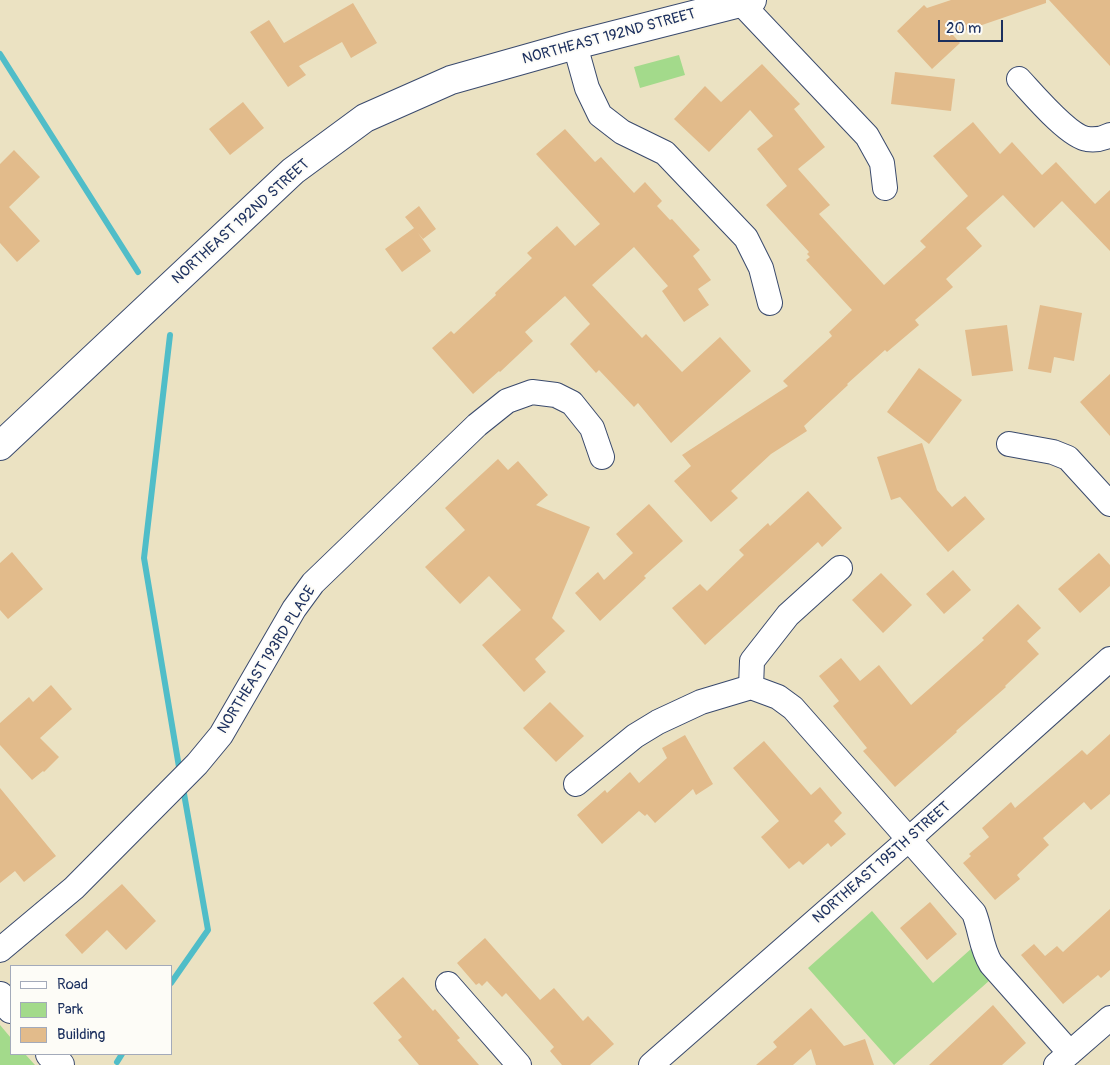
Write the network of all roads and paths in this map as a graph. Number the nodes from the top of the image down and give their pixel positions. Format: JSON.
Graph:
{"nodes":[{"id":1,"x":747,"y":2,"type":"edge"},
{"id":2,"x":575,"y":45,"type":"junction"},
{"id":3,"x":1019,"y":79,"type":"dead end"},
{"id":4,"x":1110,"y":135,"type":"edge"},
{"id":5,"x":885,"y":188,"type":"dead end"},
{"id":6,"x":770,"y":303,"type":"dead end"},
{"id":7,"x":1009,"y":444,"type":"dead end"},
{"id":8,"x":0,"y":446,"type":"edge"},
{"id":9,"x":602,"y":457,"type":"dead end"},
{"id":10,"x":1110,"y":504,"type":"edge"},
{"id":11,"x":840,"y":568,"type":"dead end"},
{"id":12,"x":1110,"y":659,"type":"edge"},
{"id":13,"x":751,"y":687,"type":"junction"},
{"id":14,"x":576,"y":784,"type":"dead end"},
{"id":15,"x":908,"y":840,"type":"junction"},
{"id":16,"x":0,"y":950,"type":"edge"},
{"id":17,"x":448,"y":984,"type":"dead end"},
{"id":18,"x":0,"y":996,"type":"edge"},
{"id":19,"x":10,"y":1008,"type":"edge"},
{"id":20,"x":1110,"y":1018,"type":"edge"},
{"id":21,"x":51,"y":1055,"type":"edge"},
{"id":22,"x":1063,"y":1059,"type":"edge"},
{"id":23,"x":60,"y":1065,"type":"edge"},
{"id":24,"x":519,"y":1065,"type":"edge"},
{"id":25,"x":651,"y":1065,"type":"edge"}],
"edges":[{"from":1,"to":2,"type":"street","name":"NORTHEAST 192ND STREET"},
{"from":1,"to":5,"type":"street"},
{"from":2,"to":6,"type":"street"},
{"from":2,"to":8,"type":"street","name":"NORTHEAST 192ND STREET"},
{"from":3,"to":4,"type":"street"},
{"from":7,"to":10,"type":"street"},
{"from":9,"to":16,"type":"street","name":"NORTHEAST 193RD PLACE"},
{"from":11,"to":13,"type":"street"},
{"from":12,"to":15,"type":"street","name":"NORTHEAST 195TH STREET"},
{"from":13,"to":14,"type":"street"},
{"from":13,"to":15,"type":"street"},
{"from":15,"to":22,"type":"street"},
{"from":15,"to":25,"type":"street","name":"NORTHEAST 195TH STREET"},
{"from":17,"to":24,"type":"street"},
{"from":18,"to":19,"type":"street"},
{"from":20,"to":22,"type":"street"},
{"from":21,"to":23,"type":"street"}]}
